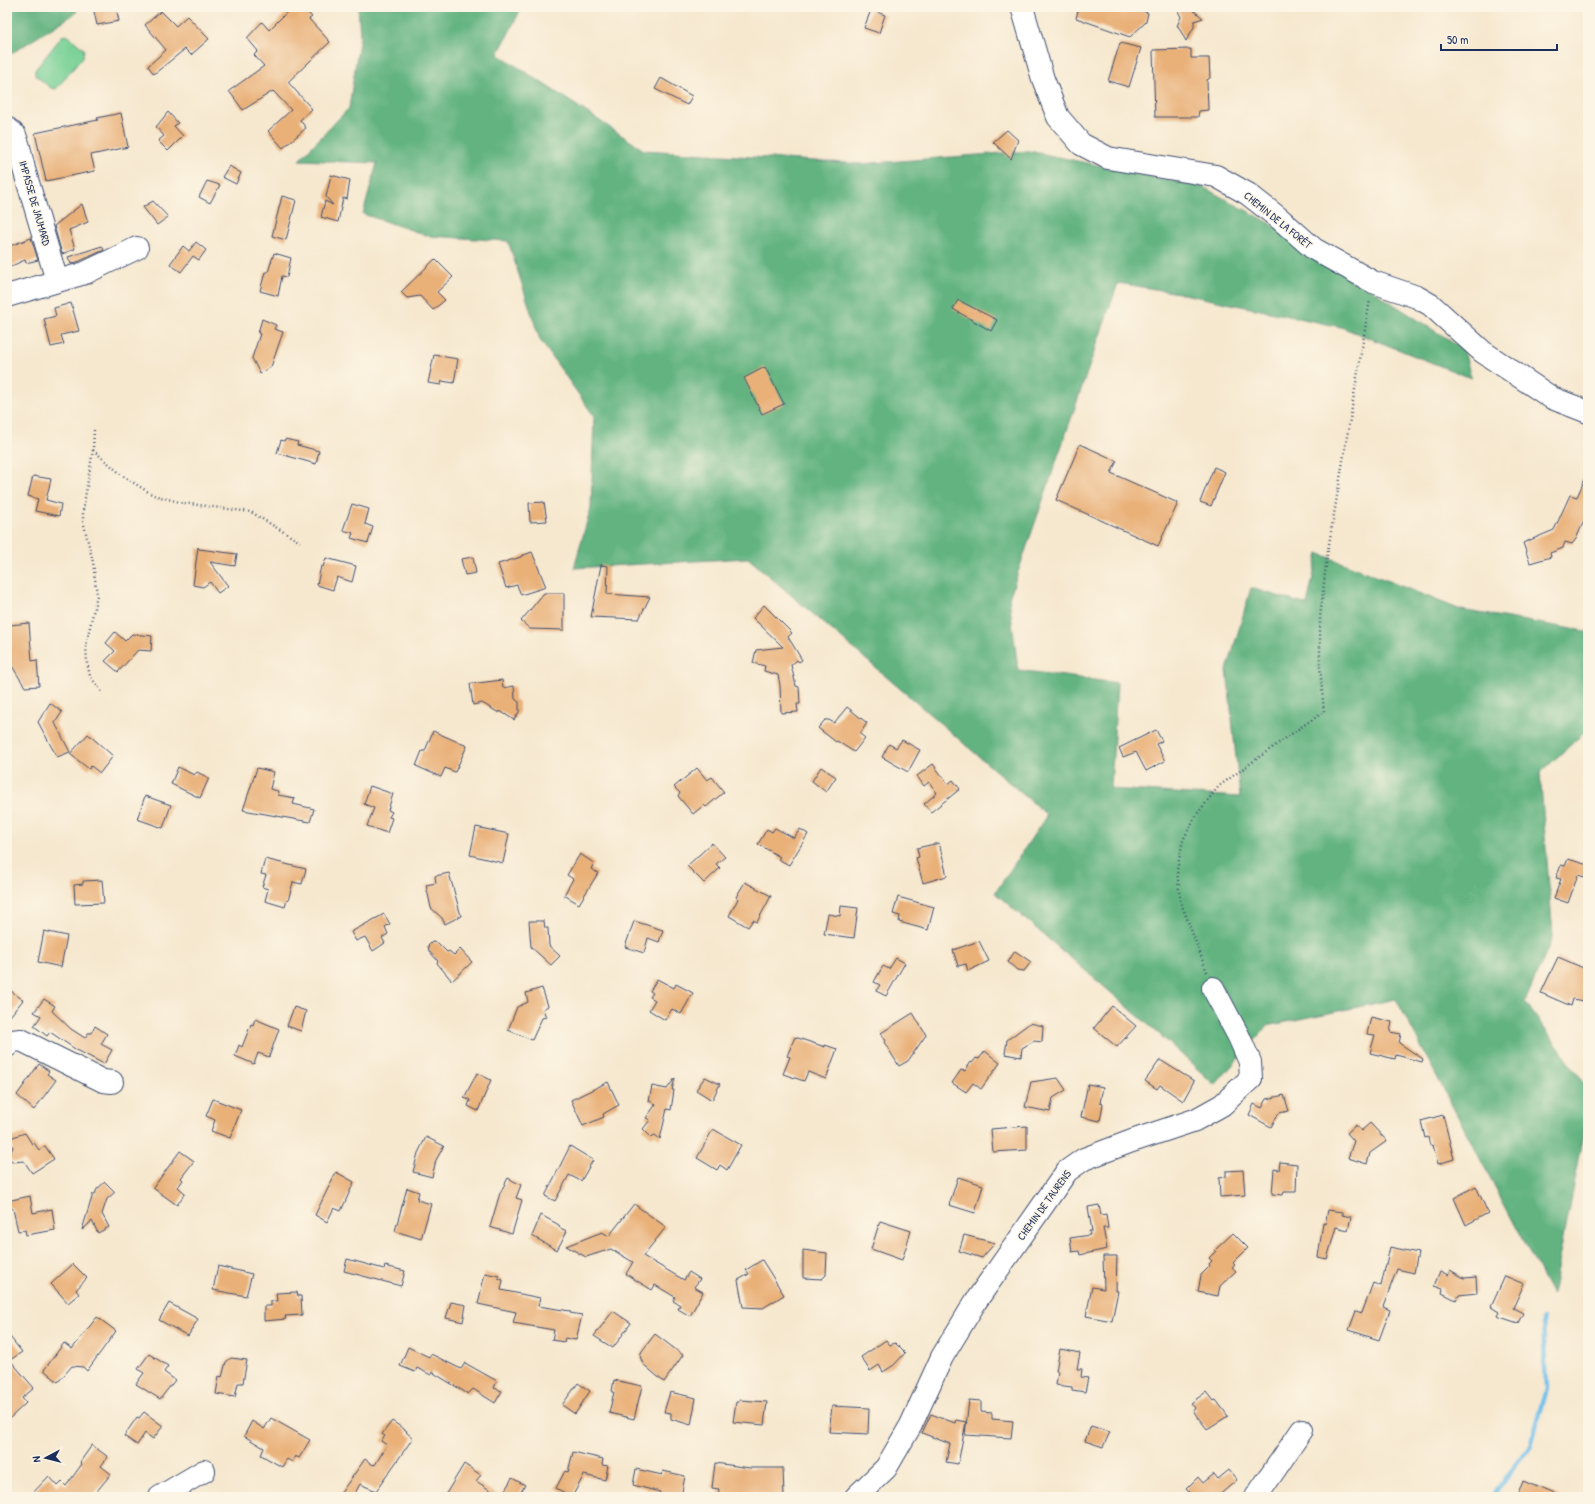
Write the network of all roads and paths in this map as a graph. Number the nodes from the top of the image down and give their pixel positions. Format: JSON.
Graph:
{"nodes":[{"id":1,"x":1022,"y":7,"type":"edge"},
{"id":2,"x":7,"y":128,"type":"edge"},
{"id":3,"x":138,"y":248,"type":"dead end"},
{"id":4,"x":57,"y":281,"type":"junction"},
{"id":5,"x":1373,"y":282,"type":"junction"},
{"id":6,"x":7,"y":296,"type":"edge"},
{"id":7,"x":1588,"y":412,"type":"edge"},
{"id":8,"x":94,"y":430,"type":"dead end"},
{"id":9,"x":93,"y":450,"type":"junction"},
{"id":10,"x":300,"y":542,"type":"dead end"},
{"id":11,"x":102,"y":692,"type":"dead end"},
{"id":12,"x":1213,"y":988,"type":"joint"},
{"id":13,"x":7,"y":1046,"type":"edge"},
{"id":14,"x":112,"y":1082,"type":"dead end"},
{"id":15,"x":1302,"y":1430,"type":"dead end"},
{"id":16,"x":204,"y":1471,"type":"dead end"},
{"id":17,"x":160,"y":1497,"type":"edge"},
{"id":18,"x":856,"y":1497,"type":"edge"},
{"id":19,"x":1256,"y":1497,"type":"edge"}],
"edges":[{"from":1,"to":5,"type":"street","name":"CHEMIN DE LA FORÊT"},
{"from":2,"to":4,"type":"street","name":"IMPASSE DE JAUMARD"},
{"from":3,"to":4,"type":"street"},
{"from":4,"to":6,"type":"street"},
{"from":5,"to":7,"type":"street","name":"CHEMIN DE LA FORÊT"},
{"from":5,"to":12,"type":"path"},
{"from":8,"to":9,"type":"path"},
{"from":9,"to":10,"type":"path"},
{"from":9,"to":11,"type":"path"},
{"from":12,"to":18,"type":"street","name":"CHEMIN DE TAURENS"},
{"from":13,"to":14,"type":"street"},
{"from":15,"to":19,"type":"street"},
{"from":16,"to":17,"type":"street"}]}
